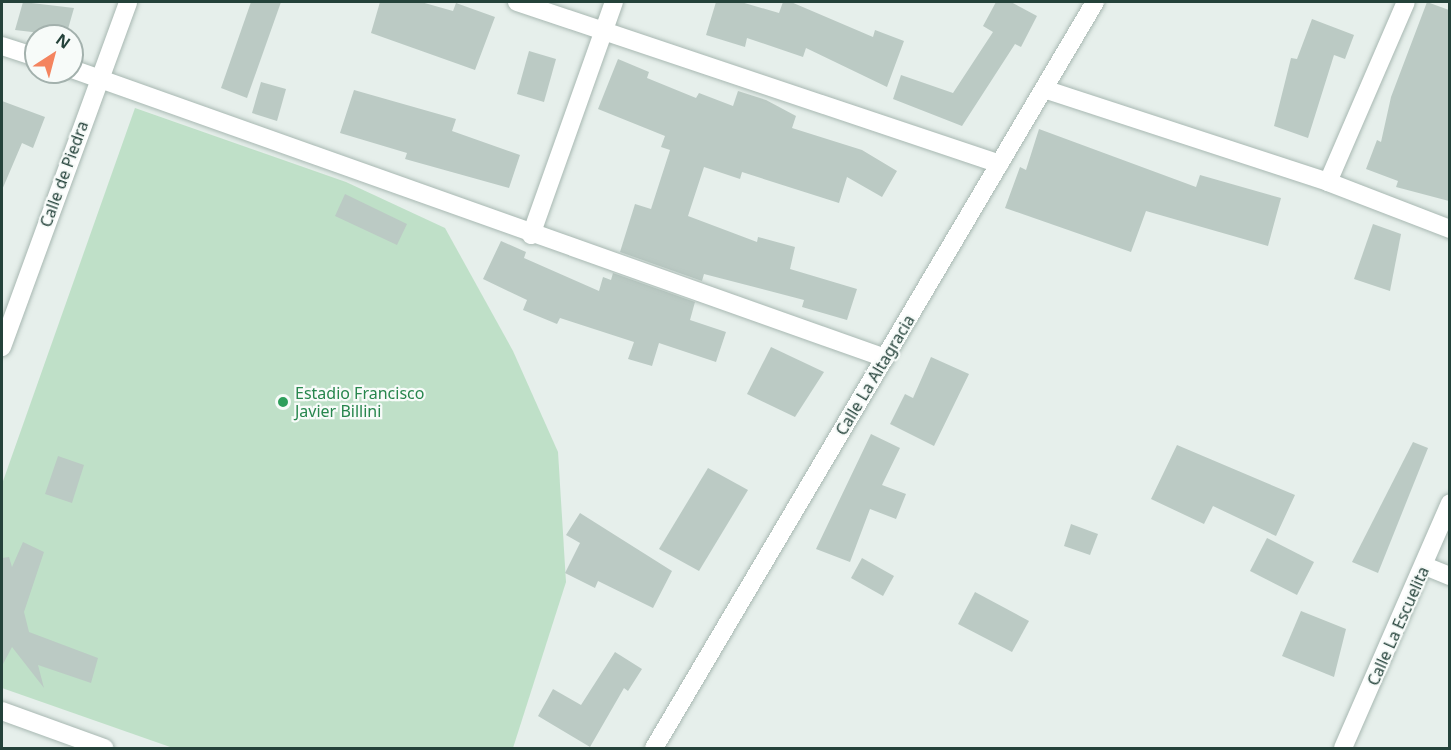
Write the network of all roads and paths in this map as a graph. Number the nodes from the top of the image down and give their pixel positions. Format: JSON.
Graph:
{"nodes":[{"id":1,"x":128,"y":2,"type":"edge"},
{"id":2,"x":517,"y":2,"type":"edge"},
{"id":3,"x":614,"y":2,"type":"edge"},
{"id":4,"x":1095,"y":2,"type":"edge"},
{"id":5,"x":1406,"y":2,"type":"edge"},
{"id":6,"x":603,"y":32,"type":"junction"},
{"id":7,"x":2,"y":46,"type":"edge"},
{"id":8,"x":24,"y":53,"type":"edge"},
{"id":9,"x":84,"y":73,"type":"edge"},
{"id":10,"x":100,"y":78,"type":"junction"},
{"id":11,"x":1044,"y":89,"type":"junction"},
{"id":12,"x":1000,"y":164,"type":"junction"},
{"id":13,"x":1328,"y":182,"type":"junction"},
{"id":14,"x":1449,"y":229,"type":"edge"},
{"id":15,"x":531,"y":235,"type":"junction"},
{"id":16,"x":2,"y":347,"type":"edge"},
{"id":17,"x":885,"y":358,"type":"junction"},
{"id":18,"x":1449,"y":503,"type":"edge"},
{"id":19,"x":1425,"y":566,"type":"junction"},
{"id":20,"x":1449,"y":576,"type":"edge"},
{"id":21,"x":2,"y":711,"type":"edge"},
{"id":22,"x":104,"y":748,"type":"edge"},
{"id":23,"x":654,"y":748,"type":"edge"},
{"id":24,"x":1344,"y":748,"type":"edge"}],
"edges":[{"from":1,"to":10,"type":"street","name":"Calle de Piedra"},
{"from":2,"to":6,"type":"street"},
{"from":3,"to":6,"type":"street"},
{"from":4,"to":11,"type":"street","name":"Calle La Altagracia"},
{"from":5,"to":13,"type":"street"},
{"from":6,"to":12,"type":"street"},
{"from":6,"to":15,"type":"street"},
{"from":7,"to":8,"type":"street"},
{"from":9,"to":10,"type":"street"},
{"from":10,"to":15,"type":"street"},
{"from":10,"to":16,"type":"street","name":"Calle de Piedra"},
{"from":11,"to":12,"type":"street","name":"Calle La Altagracia"},
{"from":11,"to":13,"type":"street"},
{"from":12,"to":17,"type":"street","name":"Calle La Altagracia"},
{"from":13,"to":14,"type":"street"},
{"from":15,"to":17,"type":"street"},
{"from":17,"to":23,"type":"street","name":"Calle La Altagracia"},
{"from":18,"to":19,"type":"street","name":"Calle La Escuelita"},
{"from":19,"to":20,"type":"street"},
{"from":19,"to":24,"type":"street","name":"Calle La Escuelita"},
{"from":21,"to":22,"type":"street"}]}
